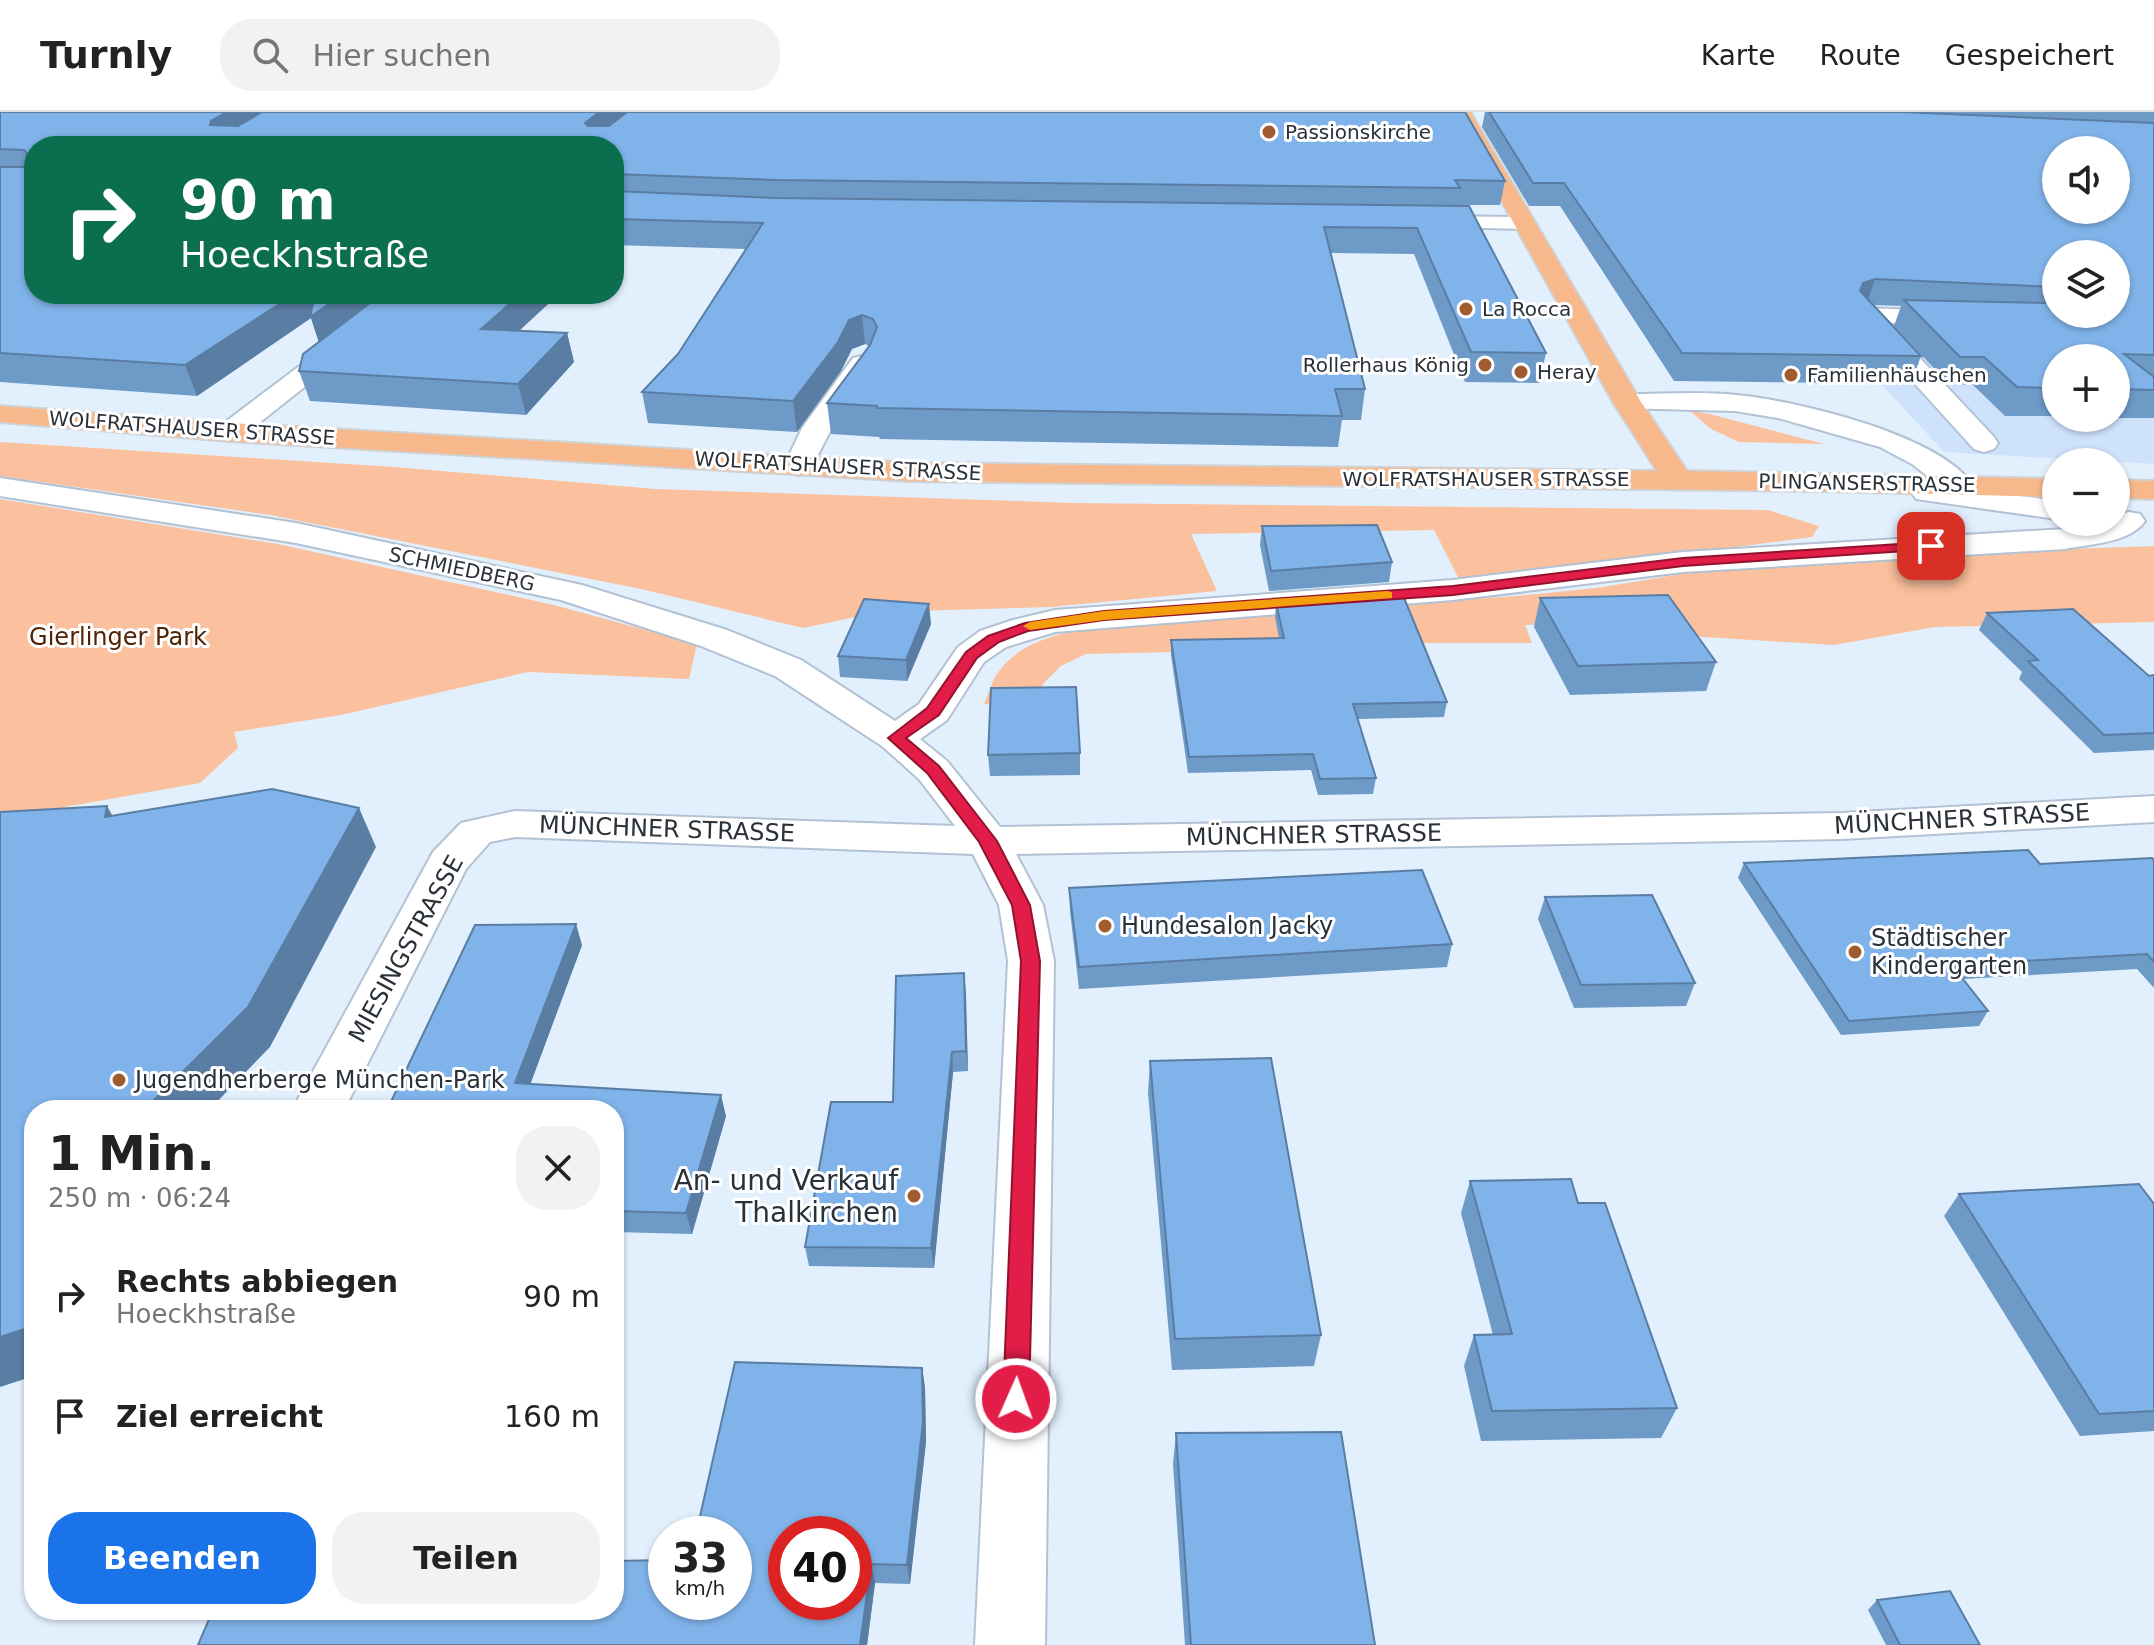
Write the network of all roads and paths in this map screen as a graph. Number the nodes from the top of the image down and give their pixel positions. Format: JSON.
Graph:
{"nodes":[{"id":1,"x":1461,"y":112,"type":"edge"},
{"id":2,"x":1393,"y":222,"type":"edge"},
{"id":3,"x":1523,"y":223,"type":"junction"},
{"id":4,"x":397,"y":304,"type":"edge"},
{"id":5,"x":1985,"y":318,"type":"edge"},
{"id":6,"x":864,"y":355,"type":"edge"},
{"id":7,"x":1627,"y":402,"type":"junction"},
{"id":8,"x":0,"y":414,"type":"edge"},
{"id":9,"x":230,"y":432,"type":"junction"},
{"id":10,"x":1984,"y":443,"type":"dead end"},
{"id":11,"x":799,"y":466,"type":"junction"},
{"id":12,"x":1678,"y":481,"type":"junction"},
{"id":13,"x":1837,"y":482,"type":"junction"},
{"id":14,"x":1958,"y":485,"type":"junction"},
{"id":15,"x":0,"y":487,"type":"edge"},
{"id":16,"x":2042,"y":488,"type":"edge"},
{"id":17,"x":2130,"y":489,"type":"edge"},
{"id":18,"x":2154,"y":490,"type":"edge"},
{"id":19,"x":2042,"y":508,"type":"edge"},
{"id":20,"x":2133,"y":521,"type":"edge"},
{"id":21,"x":896,"y":738,"type":"junction"},
{"id":22,"x":2154,"y":809,"type":"edge"},
{"id":23,"x":476,"y":832,"type":"joint"},
{"id":24,"x":988,"y":841,"type":"junction"},
{"id":25,"x":323,"y":1100,"type":"edge"},
{"id":26,"x":1010,"y":1645,"type":"edge"}],
"edges":[{"from":1,"to":3,"type":"main road"},
{"from":2,"to":3,"type":"street"},
{"from":3,"to":7,"type":"main road"},
{"from":4,"to":9,"type":"street"},
{"from":5,"to":10,"type":"street"},
{"from":6,"to":11,"type":"street"},
{"from":7,"to":12,"type":"main road"},
{"from":7,"to":14,"type":"street"},
{"from":8,"to":9,"type":"main road","name":"WOLFRATSHAUSER STRASSE"},
{"from":9,"to":11,"type":"main road","name":"WOLFRATSHAUSER STRASSE"},
{"from":11,"to":12,"type":"main road","name":"WOLFRATSHAUSER STRASSE"},
{"from":12,"to":13,"type":"main road","name":"PLINGANSERSTRASSE"},
{"from":13,"to":14,"type":"main road","name":"PLINGANSERSTRASSE"},
{"from":13,"to":19,"type":"street"},
{"from":14,"to":16,"type":"main road","name":"PLINGANSERSTRASSE"},
{"from":15,"to":21,"type":"street","name":"SCHMIEDBERG"},
{"from":17,"to":18,"type":"main road"},
{"from":20,"to":21,"type":"street"},
{"from":21,"to":24,"type":"street","name":"SCHMIEDBERG"},
{"from":22,"to":24,"type":"street","name":"MÜNCHNER STRASSE"},
{"from":23,"to":24,"type":"street","name":"MÜNCHNER STRASSE"},
{"from":23,"to":25,"type":"street","name":"MIESINGSTRASSE"},
{"from":24,"to":26,"type":"street","name":"SCHMIEDBERG"}]}
